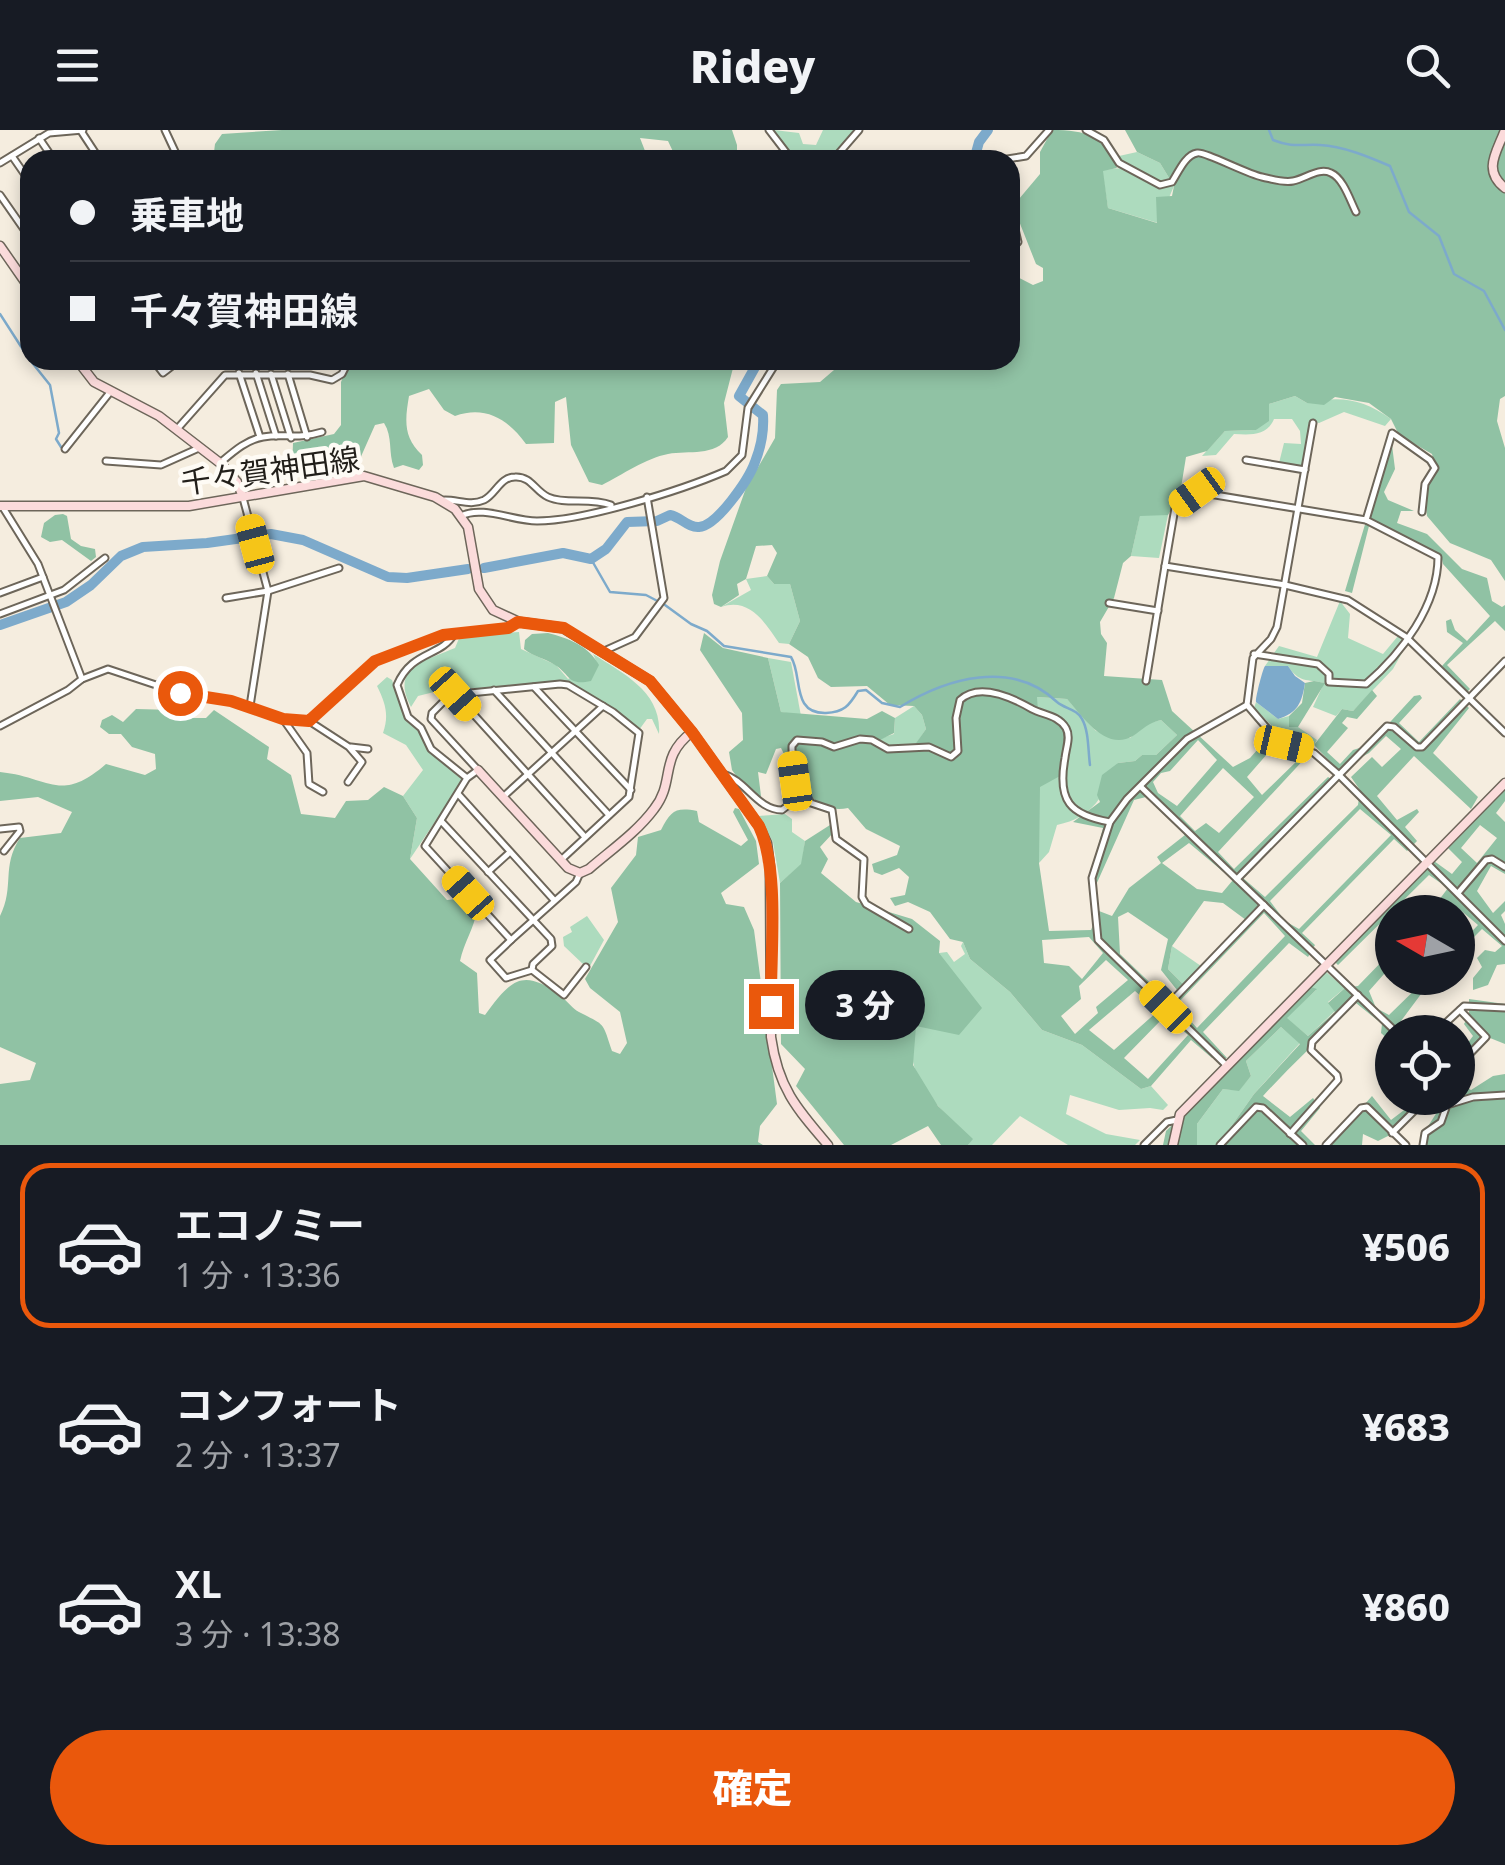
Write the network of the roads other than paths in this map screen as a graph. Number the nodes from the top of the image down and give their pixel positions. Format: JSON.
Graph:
{"nodes":[{"id":1,"x":82,"y":130,"type":"edge"},
{"id":2,"x":769,"y":130,"type":"edge"},
{"id":3,"x":858,"y":130,"type":"edge"},
{"id":4,"x":1048,"y":130,"type":"edge"},
{"id":5,"x":1086,"y":130,"type":"edge"},
{"id":6,"x":1505,"y":130,"type":"edge"},
{"id":7,"x":39,"y":138,"type":"junction"},
{"id":8,"x":21,"y":150,"type":"edge"},
{"id":9,"x":47,"y":150,"type":"edge"},
{"id":10,"x":784,"y":150,"type":"edge"},
{"id":11,"x":841,"y":150,"type":"edge"},
{"id":12,"x":20,"y":151,"type":"edge"},
{"id":13,"x":12,"y":156,"type":"junction"},
{"id":14,"x":1020,"y":157,"type":"edge"},
{"id":15,"x":0,"y":161,"type":"edge"},
{"id":16,"x":20,"y":168,"type":"edge"},
{"id":17,"x":1505,"y":188,"type":"edge"},
{"id":18,"x":0,"y":194,"type":"edge"},
{"id":19,"x":1356,"y":212,"type":"dead end"},
{"id":20,"x":20,"y":223,"type":"edge"},
{"id":21,"x":0,"y":246,"type":"edge"},
{"id":22,"x":20,"y":275,"type":"edge"},
{"id":23,"x":83,"y":370,"type":"edge"},
{"id":24,"x":344,"y":370,"type":"edge"},
{"id":25,"x":771,"y":370,"type":"edge"},
{"id":26,"x":239,"y":373,"type":"junction"},
{"id":27,"x":256,"y":373,"type":"junction"},
{"id":28,"x":270,"y":374,"type":"junction"},
{"id":29,"x":288,"y":374,"type":"junction"},
{"id":30,"x":111,"y":391,"type":"junction"},
{"id":31,"x":1312,"y":423,"type":"dead end"},
{"id":32,"x":178,"y":428,"type":"junction"},
{"id":33,"x":322,"y":432,"type":"dead end"},
{"id":34,"x":276,"y":436,"type":"junction"},
{"id":35,"x":308,"y":436,"type":"junction"},
{"id":36,"x":260,"y":437,"type":"junction"},
{"id":37,"x":291,"y":438,"type":"junction"},
{"id":38,"x":200,"y":448,"type":"junction"},
{"id":39,"x":65,"y":449,"type":"dead end"},
{"id":40,"x":1246,"y":460,"type":"dead end"},
{"id":41,"x":106,"y":461,"type":"dead end"},
{"id":42,"x":220,"y":463,"type":"junction"},
{"id":43,"x":1305,"y":470,"type":"junction"},
{"id":44,"x":243,"y":497,"type":"junction"},
{"id":45,"x":646,"y":497,"type":"junction"},
{"id":46,"x":442,"y":500,"type":"junction"},
{"id":47,"x":1,"y":506,"type":"edge"},
{"id":48,"x":614,"y":506,"type":"junction"},
{"id":49,"x":1297,"y":509,"type":"junction"},
{"id":50,"x":1422,"y":512,"type":"dead end"},
{"id":51,"x":461,"y":516,"type":"junction"},
{"id":52,"x":1366,"y":520,"type":"junction"},
{"id":53,"x":104,"y":558,"type":"dead end"},
{"id":54,"x":1165,"y":566,"type":"junction"},
{"id":55,"x":339,"y":568,"type":"dead end"},
{"id":56,"x":43,"y":577,"type":"junction"},
{"id":57,"x":1285,"y":585,"type":"junction"},
{"id":58,"x":268,"y":591,"type":"junction"},
{"id":59,"x":0,"y":593,"type":"edge"},
{"id":60,"x":50,"y":594,"type":"junction"},
{"id":61,"x":226,"y":598,"type":"dead end"},
{"id":62,"x":1109,"y":603,"type":"dead end"},
{"id":63,"x":1158,"y":611,"type":"junction"},
{"id":64,"x":0,"y":614,"type":"edge"},
{"id":65,"x":518,"y":622,"type":"junction"},
{"id":66,"x":454,"y":634,"type":"junction"},
{"id":67,"x":1406,"y":638,"type":"junction"},
{"id":68,"x":604,"y":651,"type":"junction"},
{"id":69,"x":1254,"y":654,"type":"junction"},
{"id":70,"x":1505,"y":662,"type":"edge"},
{"id":71,"x":82,"y":679,"type":"junction"},
{"id":72,"x":1146,"y":681,"type":"dead end"},
{"id":73,"x":534,"y":687,"type":"junction"},
{"id":74,"x":494,"y":690,"type":"junction"},
{"id":75,"x":455,"y":694,"type":"junction"},
{"id":76,"x":1469,"y":698,"type":"junction"},
{"id":77,"x":1247,"y":705,"type":"junction"},
{"id":78,"x":250,"y":706,"type":"junction"},
{"id":79,"x":603,"y":706,"type":"junction"},
{"id":80,"x":283,"y":719,"type":"junction"},
{"id":81,"x":309,"y":721,"type":"junction"},
{"id":82,"x":0,"y":726,"type":"edge"},
{"id":83,"x":575,"y":732,"type":"junction"},
{"id":84,"x":692,"y":732,"type":"junction"},
{"id":85,"x":1505,"y":733,"type":"edge"},
{"id":86,"x":348,"y":747,"type":"junction"},
{"id":87,"x":368,"y":749,"type":"dead end"},
{"id":88,"x":552,"y":753,"type":"junction"},
{"id":89,"x":478,"y":770,"type":"junction"},
{"id":90,"x":528,"y":774,"type":"junction"},
{"id":91,"x":722,"y":774,"type":"junction"},
{"id":92,"x":1338,"y":774,"type":"junction"},
{"id":93,"x":468,"y":778,"type":"junction"},
{"id":94,"x":348,"y":782,"type":"dead end"},
{"id":95,"x":1505,"y":783,"type":"edge"},
{"id":96,"x":1141,"y":787,"type":"junction"},
{"id":97,"x":796,"y":788,"type":"junction"},
{"id":98,"x":631,"y":790,"type":"junction"},
{"id":99,"x":323,"y":792,"type":"dead end"},
{"id":100,"x":458,"y":794,"type":"junction"},
{"id":101,"x":503,"y":797,"type":"junction"},
{"id":102,"x":609,"y":815,"type":"junction"},
{"id":103,"x":441,"y":821,"type":"junction"},
{"id":104,"x":1110,"y":822,"type":"junction"},
{"id":105,"x":0,"y":829,"type":"edge"},
{"id":106,"x":586,"y":837,"type":"junction"},
{"id":107,"x":4,"y":850,"type":"dead end"},
{"id":108,"x":510,"y":852,"type":"junction"},
{"id":109,"x":561,"y":860,"type":"junction"},
{"id":110,"x":1428,"y":862,"type":"junction"},
{"id":111,"x":1505,"y":868,"type":"edge"},
{"id":112,"x":488,"y":872,"type":"junction"},
{"id":113,"x":580,"y":873,"type":"junction"},
{"id":114,"x":1237,"y":879,"type":"junction"},
{"id":115,"x":1458,"y":893,"type":"junction"},
{"id":116,"x":554,"y":900,"type":"junction"},
{"id":117,"x":1264,"y":906,"type":"junction"},
{"id":118,"x":532,"y":920,"type":"junction"},
{"id":119,"x":909,"y":929,"type":"dead end"},
{"id":120,"x":511,"y":940,"type":"junction"},
{"id":121,"x":1505,"y":940,"type":"edge"},
{"id":122,"x":1326,"y":965,"type":"junction"},
{"id":123,"x":586,"y":967,"type":"dead end"},
{"id":124,"x":532,"y":970,"type":"junction"},
{"id":125,"x":1358,"y":995,"type":"junction"},
{"id":126,"x":1166,"y":1007,"type":"junction"},
{"id":127,"x":1505,"y":1008,"type":"edge"},
{"id":128,"x":1460,"y":1010,"type":"junction"},
{"id":129,"x":1379,"y":1015,"type":"edge"},
{"id":130,"x":1455,"y":1015,"type":"edge"},
{"id":131,"x":1465,"y":1015,"type":"edge"},
{"id":132,"x":1475,"y":1026,"type":"edge"},
{"id":133,"x":1475,"y":1049,"type":"edge"},
{"id":134,"x":1227,"y":1066,"type":"junction"},
{"id":135,"x":1505,"y":1095,"type":"edge"},
{"id":136,"x":1409,"y":1115,"type":"edge"},
{"id":137,"x":1176,"y":1120,"type":"junction"},
{"id":138,"x":1392,"y":1132,"type":"junction"},
{"id":139,"x":1290,"y":1134,"type":"junction"},
{"id":140,"x":828,"y":1145,"type":"edge"},
{"id":141,"x":1144,"y":1145,"type":"edge"},
{"id":142,"x":1173,"y":1145,"type":"edge"},
{"id":143,"x":1220,"y":1145,"type":"edge"},
{"id":144,"x":1303,"y":1145,"type":"edge"},
{"id":145,"x":1326,"y":1145,"type":"edge"},
{"id":146,"x":1406,"y":1145,"type":"edge"},
{"id":147,"x":1423,"y":1145,"type":"edge"}],
"edges":[{"from":1,"to":7,"type":"street"},
{"from":2,"to":10,"type":"street"},
{"from":3,"to":11,"type":"street"},
{"from":4,"to":14,"type":"street"},
{"from":5,"to":19,"type":"street"},
{"from":6,"to":17,"type":"main road"},
{"from":7,"to":8,"type":"street"},
{"from":7,"to":9,"type":"street"},
{"from":12,"to":13,"type":"street"},
{"from":13,"to":15,"type":"street"},
{"from":13,"to":16,"type":"street"},
{"from":18,"to":20,"type":"street"},
{"from":21,"to":22,"type":"main road"},
{"from":23,"to":30,"type":"main road"},
{"from":24,"to":29,"type":"street"},
{"from":25,"to":45,"type":"street"},
{"from":26,"to":27,"type":"street"},
{"from":26,"to":32,"type":"street"},
{"from":26,"to":36,"type":"street"},
{"from":27,"to":28,"type":"street"},
{"from":27,"to":34,"type":"street"},
{"from":28,"to":29,"type":"street"},
{"from":28,"to":37,"type":"street"},
{"from":29,"to":35,"type":"street"},
{"from":30,"to":32,"type":"main road"},
{"from":30,"to":39,"type":"street"},
{"from":31,"to":43,"type":"street"},
{"from":32,"to":38,"type":"main road"},
{"from":33,"to":35,"type":"street"},
{"from":34,"to":36,"type":"street"},
{"from":34,"to":37,"type":"street"},
{"from":35,"to":37,"type":"street"},
{"from":36,"to":42,"type":"street"},
{"from":38,"to":41,"type":"street"},
{"from":38,"to":42,"type":"main road"},
{"from":40,"to":43,"type":"street"},
{"from":42,"to":44,"type":"main road"},
{"from":43,"to":49,"type":"street"},
{"from":44,"to":46,"type":"main road","name":"千々賀神田線"},
{"from":44,"to":47,"type":"main road","name":"千々賀神田線"},
{"from":44,"to":58,"type":"street"},
{"from":45,"to":48,"type":"street"},
{"from":45,"to":68,"type":"street"},
{"from":46,"to":48,"type":"street"},
{"from":46,"to":51,"type":"main road","name":"千々賀神田線"},
{"from":47,"to":56,"type":"street"},
{"from":48,"to":51,"type":"street"},
{"from":49,"to":52,"type":"street"},
{"from":49,"to":54,"type":"street"},
{"from":49,"to":57,"type":"street"},
{"from":50,"to":52,"type":"street"},
{"from":51,"to":65,"type":"main road"},
{"from":52,"to":67,"type":"street"},
{"from":53,"to":60,"type":"street"},
{"from":54,"to":57,"type":"street"},
{"from":54,"to":63,"type":"street"},
{"from":55,"to":58,"type":"street"},
{"from":56,"to":59,"type":"street"},
{"from":56,"to":60,"type":"street"},
{"from":57,"to":67,"type":"street"},
{"from":57,"to":69,"type":"street"},
{"from":58,"to":61,"type":"street"},
{"from":58,"to":78,"type":"street"},
{"from":60,"to":64,"type":"street"},
{"from":60,"to":71,"type":"street"},
{"from":62,"to":63,"type":"street"},
{"from":63,"to":72,"type":"street"},
{"from":65,"to":66,"type":"street"},
{"from":65,"to":68,"type":"main road"},
{"from":66,"to":81,"type":"street"},
{"from":66,"to":93,"type":"street"},
{"from":67,"to":69,"type":"street"},
{"from":67,"to":76,"type":"street"},
{"from":68,"to":84,"type":"main road"},
{"from":69,"to":77,"type":"street"},
{"from":70,"to":76,"type":"street"},
{"from":71,"to":78,"type":"street"},
{"from":71,"to":82,"type":"street"},
{"from":73,"to":74,"type":"street"},
{"from":73,"to":79,"type":"street"},
{"from":73,"to":83,"type":"street"},
{"from":74,"to":75,"type":"street"},
{"from":74,"to":88,"type":"street"},
{"from":75,"to":89,"type":"street"},
{"from":75,"to":90,"type":"street"},
{"from":76,"to":85,"type":"street"},
{"from":76,"to":92,"type":"street"},
{"from":77,"to":92,"type":"street"},
{"from":77,"to":96,"type":"street"},
{"from":78,"to":80,"type":"street"},
{"from":79,"to":83,"type":"street"},
{"from":79,"to":98,"type":"street"},
{"from":80,"to":81,"type":"street"},
{"from":80,"to":99,"type":"street"},
{"from":81,"to":86,"type":"street"},
{"from":83,"to":88,"type":"street"},
{"from":83,"to":98,"type":"street"},
{"from":84,"to":91,"type":"main road"},
{"from":84,"to":113,"type":"main road"},
{"from":86,"to":87,"type":"street"},
{"from":86,"to":94,"type":"street"},
{"from":88,"to":90,"type":"street"},
{"from":88,"to":102,"type":"street"},
{"from":89,"to":93,"type":"street"},
{"from":89,"to":101,"type":"main road"},
{"from":90,"to":101,"type":"street"},
{"from":90,"to":106,"type":"street"},
{"from":91,"to":97,"type":"street"},
{"from":91,"to":140,"type":"main road"},
{"from":92,"to":110,"type":"street"},
{"from":92,"to":114,"type":"street"},
{"from":93,"to":100,"type":"street"},
{"from":95,"to":110,"type":"main road"},
{"from":96,"to":104,"type":"street"},
{"from":96,"to":114,"type":"street"},
{"from":97,"to":104,"type":"street"},
{"from":97,"to":119,"type":"street"},
{"from":98,"to":102,"type":"street"},
{"from":100,"to":103,"type":"street"},
{"from":100,"to":108,"type":"street"},
{"from":101,"to":109,"type":"main road"},
{"from":102,"to":106,"type":"street"},
{"from":103,"to":112,"type":"street"},
{"from":103,"to":120,"type":"street"},
{"from":104,"to":126,"type":"street"},
{"from":105,"to":107,"type":"street"},
{"from":106,"to":109,"type":"street"},
{"from":108,"to":112,"type":"street"},
{"from":108,"to":116,"type":"street"},
{"from":109,"to":113,"type":"main road"},
{"from":110,"to":115,"type":"street"},
{"from":110,"to":122,"type":"main road"},
{"from":111,"to":115,"type":"street"},
{"from":112,"to":118,"type":"street"},
{"from":113,"to":116,"type":"street"},
{"from":114,"to":117,"type":"street"},
{"from":115,"to":121,"type":"street"},
{"from":116,"to":118,"type":"street"},
{"from":117,"to":122,"type":"street"},
{"from":117,"to":126,"type":"street"},
{"from":118,"to":120,"type":"street"},
{"from":118,"to":124,"type":"street"},
{"from":120,"to":124,"type":"street"},
{"from":122,"to":125,"type":"street"},
{"from":122,"to":134,"type":"main road"},
{"from":123,"to":124,"type":"street"},
{"from":125,"to":129,"type":"street"},
{"from":125,"to":139,"type":"street"},
{"from":126,"to":134,"type":"street"},
{"from":127,"to":128,"type":"street"},
{"from":128,"to":130,"type":"street"},
{"from":128,"to":131,"type":"street"},
{"from":132,"to":133,"type":"street"},
{"from":134,"to":137,"type":"main road"},
{"from":135,"to":147,"type":"street"},
{"from":136,"to":138,"type":"street"},
{"from":137,"to":141,"type":"street"},
{"from":137,"to":142,"type":"main road"},
{"from":138,"to":145,"type":"street"},
{"from":138,"to":146,"type":"street"},
{"from":139,"to":143,"type":"street"},
{"from":139,"to":144,"type":"street"}]}
